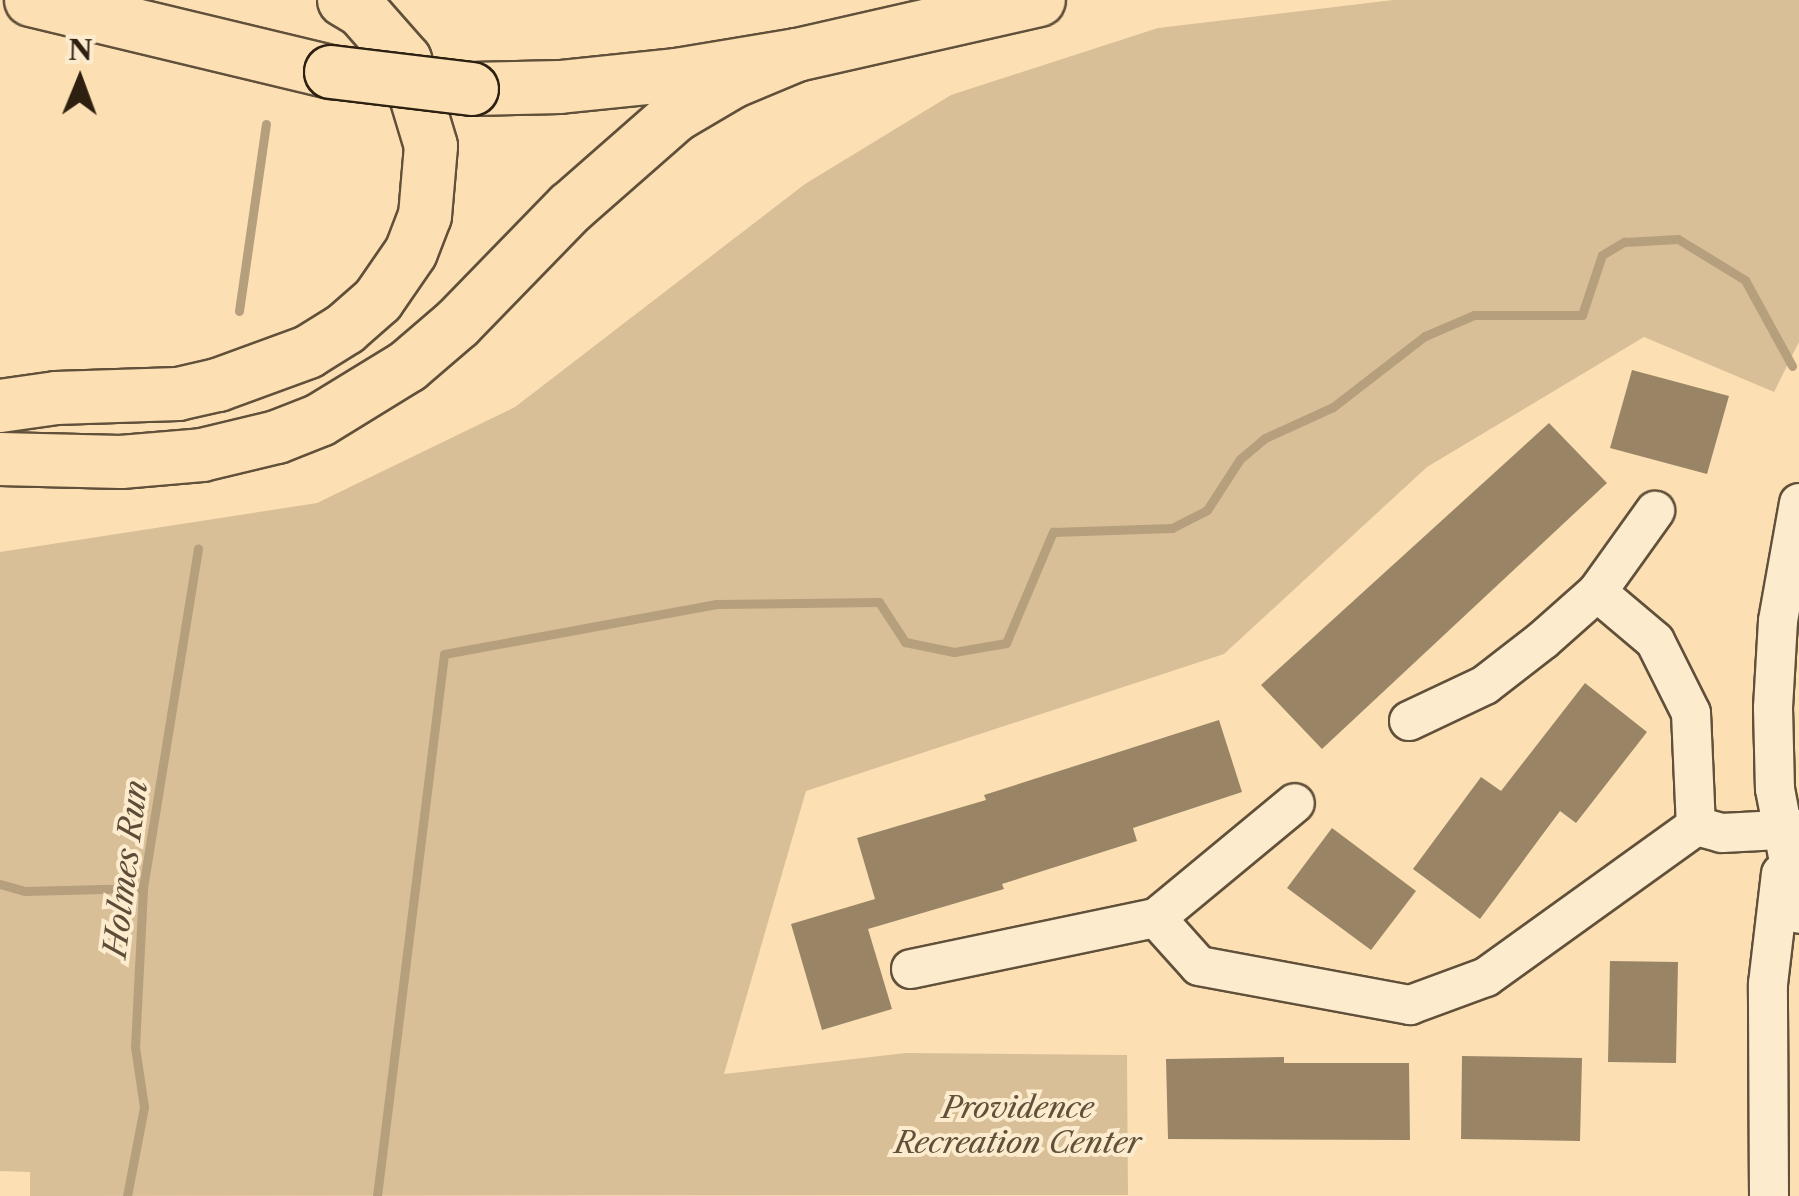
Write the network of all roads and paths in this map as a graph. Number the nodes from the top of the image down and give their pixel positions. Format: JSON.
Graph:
{"nodes":[{"id":1,"x":31,"y":0,"type":"edge"},
{"id":2,"x":344,"y":0,"type":"edge"},
{"id":3,"x":1039,"y":0,"type":"edge"},
{"id":4,"x":796,"y":55,"type":"junction"},
{"id":5,"x":0,"y":388,"type":"edge"},
{"id":6,"x":56,"y":398,"type":"junction"},
{"id":7,"x":0,"y":406,"type":"edge"},
{"id":8,"x":0,"y":460,"type":"edge"},
{"id":9,"x":84,"y":461,"type":"junction"},
{"id":10,"x":0,"y":474,"type":"edge"},
{"id":11,"x":1799,"y":504,"type":"edge"},
{"id":12,"x":1654,"y":511,"type":"dead end"},
{"id":13,"x":1597,"y":592,"type":"junction"},
{"id":14,"x":1408,"y":721,"type":"dead end"},
{"id":15,"x":1294,"y":803,"type":"dead end"},
{"id":16,"x":1696,"y":826,"type":"junction"},
{"id":17,"x":1788,"y":836,"type":"edge"},
{"id":18,"x":1799,"y":914,"type":"edge"},
{"id":19,"x":1156,"y":918,"type":"junction"},
{"id":20,"x":911,"y":969,"type":"dead end"},
{"id":21,"x":1769,"y":1196,"type":"edge"}],
"edges":[{"from":1,"to":4,"type":"highway","bridge":true},
{"from":2,"to":6,"type":"highway"},
{"from":3,"to":4,"type":"highway"},
{"from":4,"to":9,"type":"highway"},
{"from":5,"to":6,"type":"highway"},
{"from":6,"to":7,"type":"highway"},
{"from":8,"to":9,"type":"highway"},
{"from":9,"to":10,"type":"highway"},
{"from":11,"to":17,"type":"street"},
{"from":12,"to":13,"type":"street"},
{"from":13,"to":14,"type":"street"},
{"from":13,"to":16,"type":"street"},
{"from":15,"to":19,"type":"street"},
{"from":16,"to":17,"type":"street"},
{"from":16,"to":19,"type":"street"},
{"from":17,"to":18,"type":"street"},
{"from":17,"to":21,"type":"street"},
{"from":19,"to":20,"type":"street"}]}
